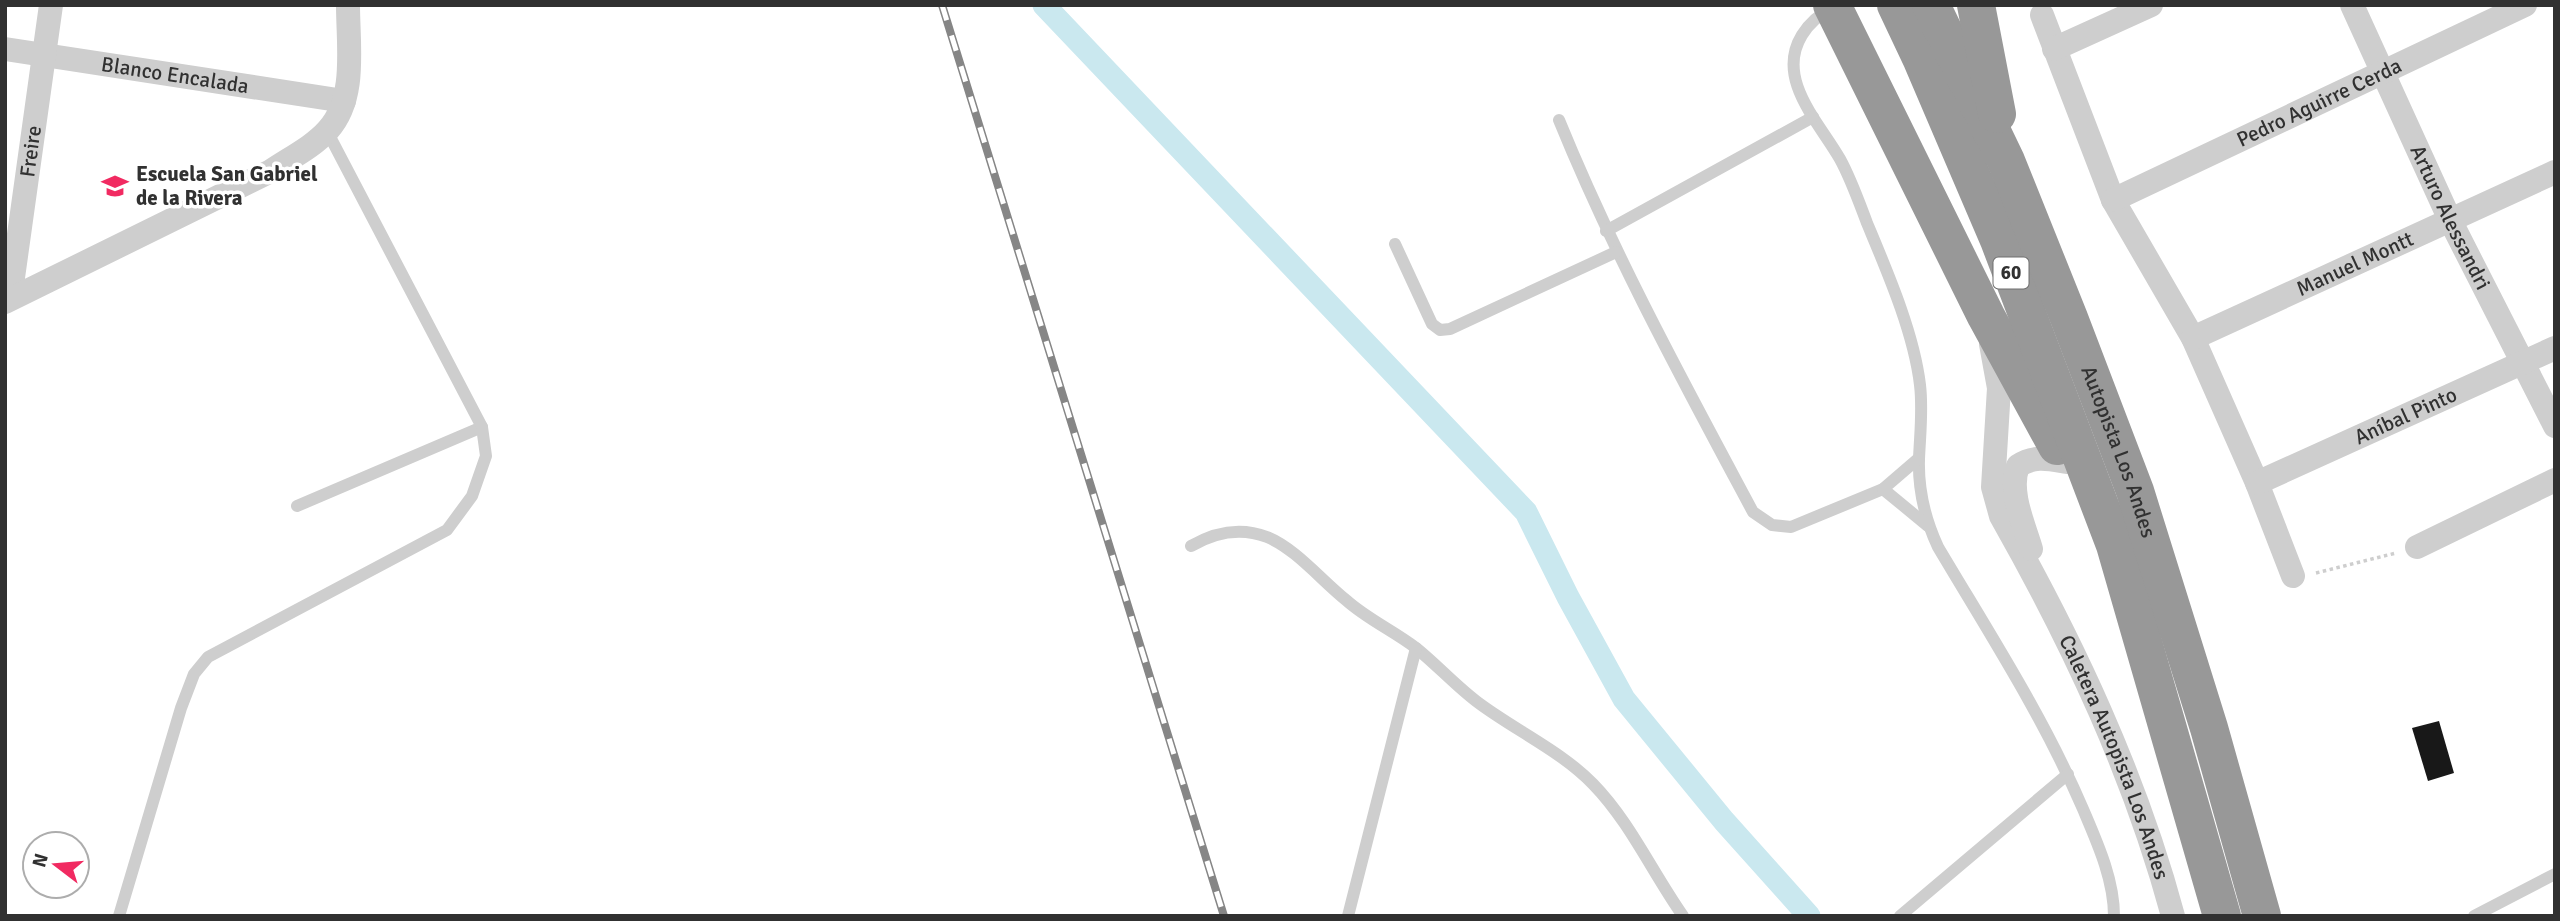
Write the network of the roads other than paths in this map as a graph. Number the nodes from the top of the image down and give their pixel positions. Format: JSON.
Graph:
{"nodes":[{"id":1,"x":51,"y":5,"type":"edge"},
{"id":2,"x":348,"y":5,"type":"edge"},
{"id":3,"x":1896,"y":5,"type":"edge"},
{"id":4,"x":1931,"y":5,"type":"edge"},
{"id":5,"x":1976,"y":5,"type":"edge"},
{"id":6,"x":2151,"y":5,"type":"edge"},
{"id":7,"x":2352,"y":5,"type":"edge"},
{"id":8,"x":2525,"y":5,"type":"edge"},
{"id":9,"x":1833,"y":7,"type":"edge"},
{"id":10,"x":2042,"y":15,"type":"dead end"},
{"id":11,"x":5,"y":48,"type":"edge"},
{"id":12,"x":2054,"y":50,"type":"junction"},
{"id":13,"x":45,"y":54,"type":"junction"},
{"id":14,"x":2382,"y":71,"type":"junction"},
{"id":15,"x":344,"y":101,"type":"junction"},
{"id":16,"x":1813,"y":117,"type":"junction"},
{"id":17,"x":1559,"y":120,"type":"dead end"},
{"id":18,"x":327,"y":131,"type":"junction"},
{"id":19,"x":2006,"y":161,"type":"junction"},
{"id":20,"x":2555,"y":172,"type":"edge"},
{"id":21,"x":2113,"y":200,"type":"junction"},
{"id":22,"x":2450,"y":220,"type":"junction"},
{"id":23,"x":1606,"y":231,"type":"junction"},
{"id":24,"x":1395,"y":244,"type":"dead end"},
{"id":25,"x":1616,"y":252,"type":"junction"},
{"id":26,"x":8,"y":301,"type":"edge"},
{"id":27,"x":1986,"y":316,"type":"junction"},
{"id":28,"x":2193,"y":338,"type":"junction"},
{"id":29,"x":2555,"y":348,"type":"edge"},
{"id":30,"x":2522,"y":363,"type":"junction"},
{"id":31,"x":2555,"y":426,"type":"edge"},
{"id":32,"x":482,"y":427,"type":"junction"},
{"id":33,"x":1919,"y":458,"type":"junction"},
{"id":34,"x":2067,"y":462,"type":"junction"},
{"id":35,"x":2555,"y":481,"type":"edge"},
{"id":36,"x":2258,"y":483,"type":"junction"},
{"id":37,"x":1883,"y":489,"type":"junction"},
{"id":38,"x":297,"y":506,"type":"dead end"},
{"id":39,"x":1928,"y":526,"type":"junction"},
{"id":40,"x":2115,"y":545,"type":"junction"},
{"id":41,"x":1191,"y":546,"type":"dead end"},
{"id":42,"x":2417,"y":547,"type":"road end"},
{"id":43,"x":2293,"y":576,"type":"road end"},
{"id":44,"x":2046,"y":604,"type":"junction"},
{"id":45,"x":1416,"y":648,"type":"junction"},
{"id":46,"x":2068,"y":775,"type":"junction"},
{"id":47,"x":2555,"y":874,"type":"edge"},
{"id":48,"x":119,"y":916,"type":"edge"},
{"id":49,"x":1348,"y":916,"type":"edge"},
{"id":50,"x":1683,"y":916,"type":"edge"},
{"id":51,"x":1900,"y":916,"type":"edge"},
{"id":52,"x":2114,"y":916,"type":"edge"},
{"id":53,"x":2173,"y":916,"type":"edge"},
{"id":54,"x":2222,"y":916,"type":"edge"},
{"id":55,"x":2262,"y":916,"type":"edge"},
{"id":56,"x":2474,"y":916,"type":"edge"}],
"edges":[{"from":1,"to":13,"type":"street","name":"Freire"},
{"from":2,"to":15,"type":"street"},
{"from":3,"to":40,"type":"highway","name":"Autopista Los Andes","number":"60"},
{"from":4,"to":19,"type":"highway","name":"Autopista Los Andes","number":"60"},
{"from":5,"to":19,"type":"highway"},
{"from":6,"to":12,"type":"street"},
{"from":7,"to":14,"type":"street","name":"Arturo Alessandri"},
{"from":8,"to":14,"type":"street","name":"Pedro Aguirre Cerda"},
{"from":9,"to":16,"type":"lane"},
{"from":9,"to":27,"type":"highway"},
{"from":10,"to":12,"type":"street"},
{"from":11,"to":13,"type":"street","name":"Blanco Encalada"},
{"from":12,"to":21,"type":"street"},
{"from":13,"to":15,"type":"street","name":"Blanco Encalada"},
{"from":13,"to":26,"type":"street","name":"Freire"},
{"from":14,"to":21,"type":"street","name":"Pedro Aguirre Cerda"},
{"from":14,"to":22,"type":"street","name":"Arturo Alessandri"},
{"from":15,"to":18,"type":"street"},
{"from":16,"to":23,"type":"lane"},
{"from":16,"to":33,"type":"lane"},
{"from":17,"to":23,"type":"lane"},
{"from":18,"to":26,"type":"street"},
{"from":18,"to":32,"type":"lane"},
{"from":19,"to":55,"type":"highway","name":"Autopista Los Andes","number":"60"},
{"from":20,"to":22,"type":"street","name":"Manuel Montt"},
{"from":21,"to":28,"type":"street"},
{"from":22,"to":28,"type":"street","name":"Manuel Montt"},
{"from":22,"to":30,"type":"street","name":"Arturo Alessandri"},
{"from":23,"to":25,"type":"lane"},
{"from":24,"to":25,"type":"lane"},
{"from":25,"to":37,"type":"lane"},
{"from":27,"to":34,"type":"highway"},
{"from":27,"to":44,"type":"street","name":"Caletera Autopista Los Andes"},
{"from":28,"to":36,"type":"street"},
{"from":29,"to":30,"type":"street","name":"Aníbal Pinto"},
{"from":30,"to":31,"type":"street","name":"Arturo Alessandri"},
{"from":30,"to":36,"type":"street","name":"Aníbal Pinto"},
{"from":32,"to":38,"type":"lane"},
{"from":32,"to":48,"type":"lane"},
{"from":33,"to":37,"type":"lane"},
{"from":33,"to":39,"type":"lane"},
{"from":34,"to":40,"type":"highway"},
{"from":34,"to":44,"type":"street","name":"Caletera Autopista Los Andes"},
{"from":35,"to":42,"type":"street"},
{"from":36,"to":43,"type":"street"},
{"from":37,"to":39,"type":"lane"},
{"from":39,"to":46,"type":"lane"},
{"from":40,"to":54,"type":"highway","name":"Autopista Los Andes","number":"60"},
{"from":41,"to":45,"type":"lane"},
{"from":44,"to":53,"type":"street","name":"Caletera Autopista Los Andes"},
{"from":45,"to":49,"type":"lane"},
{"from":45,"to":50,"type":"lane"},
{"from":46,"to":51,"type":"lane"},
{"from":46,"to":52,"type":"lane"},
{"from":47,"to":56,"type":"lane"}]}
